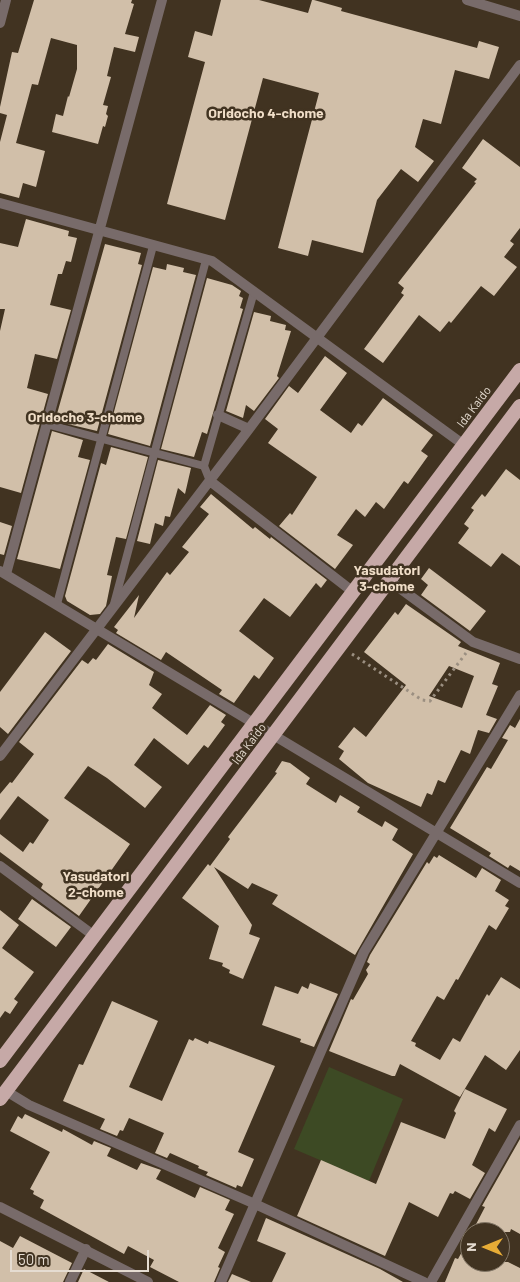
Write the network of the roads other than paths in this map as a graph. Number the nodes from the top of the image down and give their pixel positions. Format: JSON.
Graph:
{"nodes":[{"id":1,"x":6,"y":0,"type":"edge"},
{"id":2,"x":162,"y":0,"type":"edge"},
{"id":3,"x":467,"y":0,"type":"edge"},
{"id":4,"x":520,"y":16,"type":"edge"},
{"id":5,"x":0,"y":23,"type":"edge"},
{"id":6,"x":520,"y":65,"type":"edge"},
{"id":7,"x":0,"y":203,"type":"edge"},
{"id":8,"x":98,"y":231,"type":"junction"},
{"id":9,"x":153,"y":246,"type":"junction"},
{"id":10,"x":206,"y":260,"type":"junction"},
{"id":11,"x":254,"y":292,"type":"junction"},
{"id":12,"x":317,"y":338,"type":"junction"},
{"id":13,"x":520,"y":370,"type":"edge"},
{"id":14,"x":520,"y":406,"type":"edge"},
{"id":15,"x":218,"y":415,"type":"junction"},
{"id":16,"x":46,"y":424,"type":"junction"},
{"id":17,"x":249,"y":429,"type":"junction"},
{"id":18,"x":101,"y":438,"type":"junction"},
{"id":19,"x":464,"y":445,"type":"junction"},
{"id":20,"x":154,"y":452,"type":"junction"},
{"id":21,"x":204,"y":466,"type":"junction"},
{"id":22,"x":210,"y":481,"type":"junction"},
{"id":23,"x":3,"y":572,"type":"edge"},
{"id":24,"x":390,"y":581,"type":"junction"},
{"id":25,"x":352,"y":591,"type":"junction"},
{"id":26,"x":57,"y":604,"type":"junction"},
{"id":27,"x":112,"y":610,"type":"junction"},
{"id":28,"x":98,"y":629,"type":"junction"},
{"id":29,"x":520,"y":659,"type":"edge"},
{"id":30,"x":520,"y":696,"type":"edge"},
{"id":31,"x":252,"y":724,"type":"junction"},
{"id":32,"x":273,"y":737,"type":"junction"},
{"id":33,"x":0,"y":756,"type":"edge"},
{"id":34,"x":436,"y":832,"type":"junction"},
{"id":35,"x":0,"y":866,"type":"edge"},
{"id":36,"x":520,"y":883,"type":"edge"},
{"id":37,"x":93,"y":936,"type":"junction"},
{"id":38,"x":0,"y":1061,"type":"edge"},
{"id":39,"x":3,"y":1095,"type":"edge"},
{"id":40,"x":520,"y":1124,"type":"edge"},
{"id":41,"x":255,"y":1204,"type":"junction"},
{"id":42,"x":0,"y":1207,"type":"edge"},
{"id":43,"x":86,"y":1249,"type":"junction"},
{"id":44,"x":70,"y":1282,"type":"edge"},
{"id":45,"x":148,"y":1282,"type":"edge"},
{"id":46,"x":221,"y":1282,"type":"edge"},
{"id":47,"x":424,"y":1282,"type":"edge"},
{"id":48,"x":431,"y":1282,"type":"edge"}],
"edges":[{"from":1,"to":5,"type":"street"},
{"from":2,"to":8,"type":"street"},
{"from":3,"to":4,"type":"street"},
{"from":6,"to":12,"type":"street"},
{"from":7,"to":8,"type":"street"},
{"from":8,"to":9,"type":"street"},
{"from":8,"to":16,"type":"street"},
{"from":9,"to":10,"type":"street"},
{"from":9,"to":18,"type":"lane"},
{"from":10,"to":11,"type":"street"},
{"from":10,"to":20,"type":"lane"},
{"from":11,"to":12,"type":"street"},
{"from":11,"to":15,"type":"lane"},
{"from":12,"to":17,"type":"street"},
{"from":12,"to":19,"type":"street"},
{"from":13,"to":19,"type":"highway","name":"Ida Kaido"},
{"from":14,"to":24,"type":"highway","name":"Ida Kaido"},
{"from":15,"to":17,"type":"street"},
{"from":15,"to":21,"type":"lane"},
{"from":16,"to":18,"type":"lane"},
{"from":16,"to":23,"type":"street"},
{"from":17,"to":22,"type":"street"},
{"from":18,"to":20,"type":"lane"},
{"from":18,"to":26,"type":"lane"},
{"from":19,"to":25,"type":"highway","name":"Ida Kaido"},
{"from":20,"to":21,"type":"lane"},
{"from":20,"to":27,"type":"lane"},
{"from":21,"to":22,"type":"lane"},
{"from":22,"to":25,"type":"street"},
{"from":22,"to":27,"type":"street"},
{"from":23,"to":26,"type":"street"},
{"from":24,"to":29,"type":"street"},
{"from":24,"to":32,"type":"highway","name":"Ida Kaido"},
{"from":25,"to":31,"type":"highway","name":"Ida Kaido"},
{"from":26,"to":28,"type":"street"},
{"from":27,"to":28,"type":"street"},
{"from":28,"to":31,"type":"street"},
{"from":28,"to":33,"type":"street"},
{"from":30,"to":34,"type":"street"},
{"from":31,"to":32,"type":"street"},
{"from":31,"to":37,"type":"highway","name":"Ida Kaido"},
{"from":32,"to":34,"type":"street"},
{"from":32,"to":39,"type":"highway","name":"Ida Kaido"},
{"from":34,"to":36,"type":"street"},
{"from":34,"to":41,"type":"street"},
{"from":35,"to":37,"type":"street"},
{"from":37,"to":38,"type":"highway","name":"Ida Kaido"},
{"from":39,"to":41,"type":"street"},
{"from":40,"to":48,"type":"street"},
{"from":41,"to":46,"type":"street"},
{"from":41,"to":47,"type":"street"},
{"from":42,"to":43,"type":"street"},
{"from":43,"to":44,"type":"street"},
{"from":43,"to":45,"type":"street"}]}
